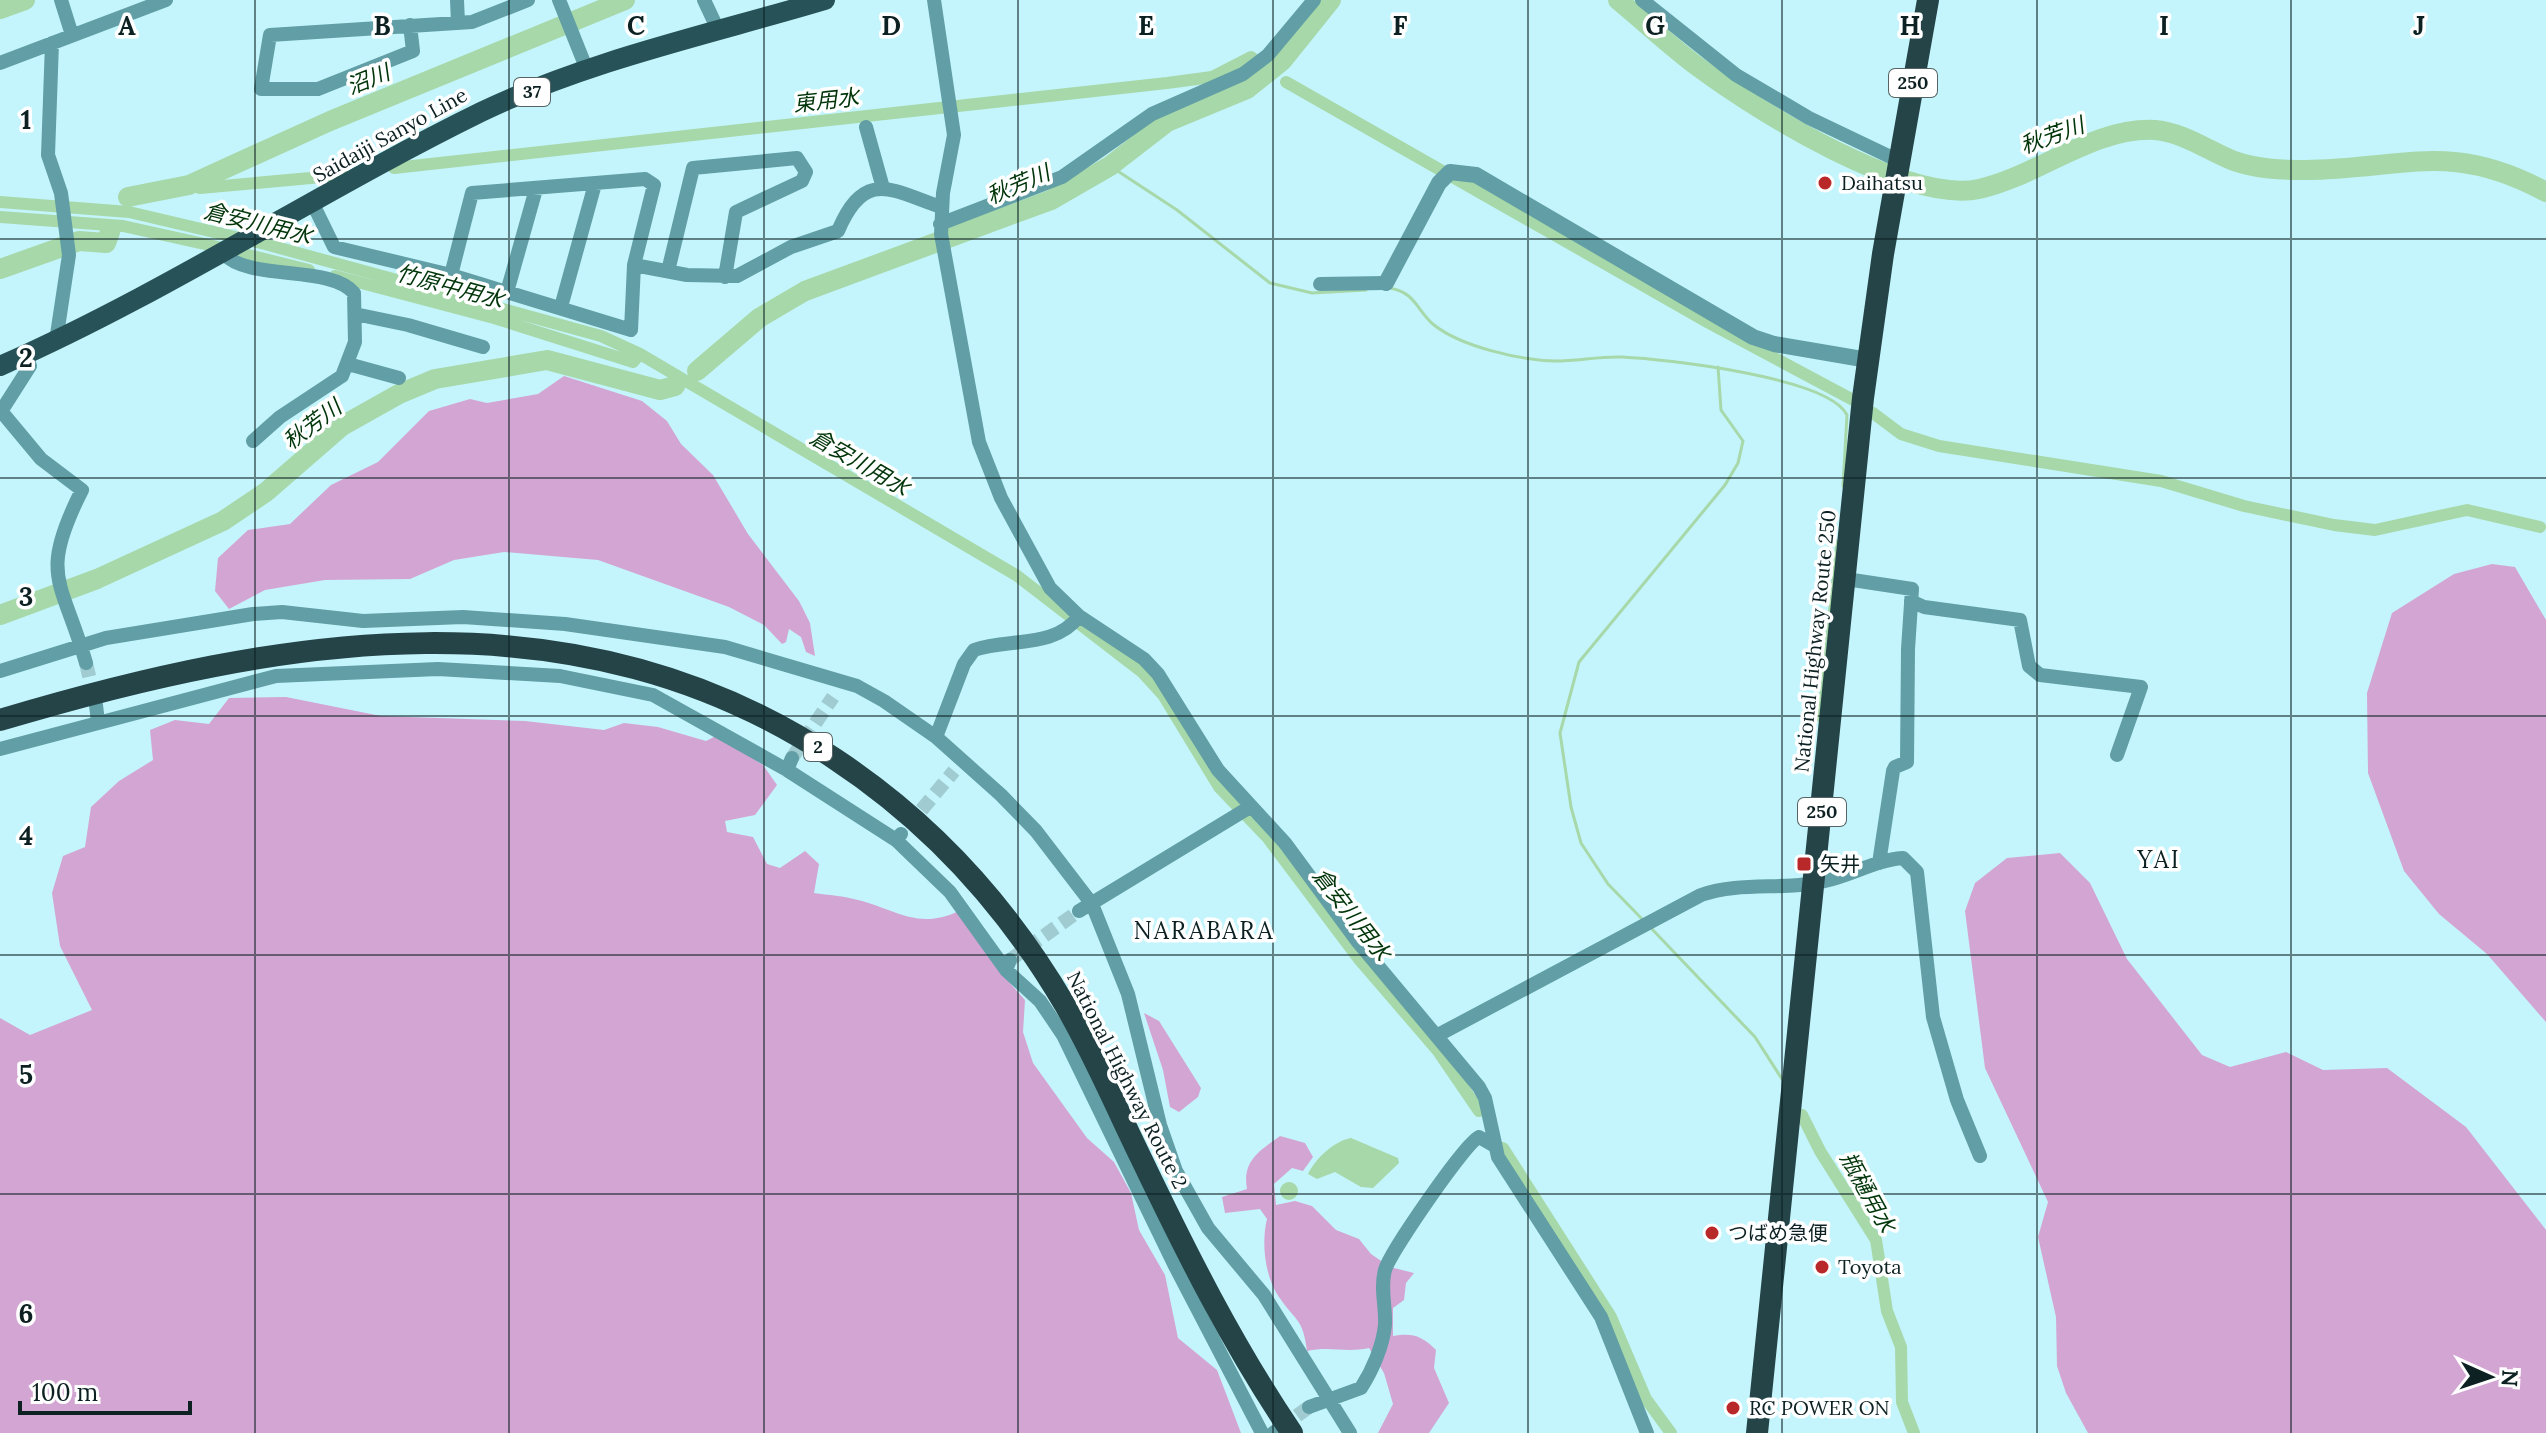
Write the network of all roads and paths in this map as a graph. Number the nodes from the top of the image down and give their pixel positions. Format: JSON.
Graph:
{"nodes":[{"id":1,"x":61,"y":0,"type":"edge"},
{"id":2,"x":166,"y":0,"type":"edge"},
{"id":3,"x":457,"y":0,"type":"edge"},
{"id":4,"x":528,"y":0,"type":"edge"},
{"id":5,"x":559,"y":0,"type":"edge"},
{"id":6,"x":704,"y":0,"type":"edge"},
{"id":7,"x":825,"y":0,"type":"edge"},
{"id":8,"x":934,"y":0,"type":"edge"},
{"id":9,"x":1314,"y":0,"type":"edge"},
{"id":10,"x":1642,"y":0,"type":"edge"},
{"id":11,"x":1928,"y":0,"type":"edge"},
{"id":12,"x":458,"y":23,"type":"junction"},
{"id":13,"x":410,"y":25,"type":"junction"},
{"id":14,"x":70,"y":28,"type":"junction"},
{"id":15,"x":719,"y":32,"type":"junction"},
{"id":16,"x":52,"y":43,"type":"junction"},
{"id":17,"x":0,"y":63,"type":"edge"},
{"id":18,"x":587,"y":70,"type":"junction"},
{"id":19,"x":866,"y":127,"type":"dead end"},
{"id":20,"x":1898,"y":163,"type":"junction"},
{"id":21,"x":595,"y":184,"type":"junction"},
{"id":22,"x":883,"y":188,"type":"junction"},
{"id":23,"x":536,"y":189,"type":"junction"},
{"id":24,"x":313,"y":204,"type":"junction"},
{"id":25,"x":941,"y":207,"type":"junction"},
{"id":26,"x":940,"y":229,"type":"junction"},
{"id":27,"x":228,"y":251,"type":"junction"},
{"id":28,"x":634,"y":265,"type":"junction"},
{"id":29,"x":668,"y":271,"type":"junction"},
{"id":30,"x":451,"y":275,"type":"junction"},
{"id":31,"x":725,"y":277,"type":"junction"},
{"id":32,"x":1386,"y":283,"type":"joint"},
{"id":33,"x":1320,"y":284,"type":"dead end"},
{"id":34,"x":507,"y":292,"type":"junction"},
{"id":35,"x":561,"y":307,"type":"junction"},
{"id":36,"x":355,"y":314,"type":"junction"},
{"id":37,"x":56,"y":341,"type":"junction"},
{"id":38,"x":483,"y":347,"type":"dead end"},
{"id":39,"x":26,"y":355,"type":"junction"},
{"id":40,"x":1868,"y":360,"type":"junction"},
{"id":41,"x":348,"y":364,"type":"junction"},
{"id":42,"x":0,"y":366,"type":"edge"},
{"id":43,"x":399,"y":378,"type":"dead end"},
{"id":44,"x":0,"y":412,"type":"edge"},
{"id":45,"x":253,"y":441,"type":"dead end"},
{"id":46,"x":1846,"y":579,"type":"junction"},
{"id":47,"x":1911,"y":601,"type":"junction"},
{"id":48,"x":1076,"y":620,"type":"junction"},
{"id":49,"x":81,"y":646,"type":"junction"},
{"id":50,"x":86,"y":663,"type":"tunnel mouth"},
{"id":51,"x":0,"y":671,"type":"edge"},
{"id":52,"x":842,"y":683,"type":"junction"},
{"id":53,"x":833,"y":697,"type":"tunnel mouth"},
{"id":54,"x":96,"y":705,"type":"tunnel mouth"},
{"id":55,"x":0,"y":720,"type":"edge"},
{"id":56,"x":98,"y":722,"type":"junction"},
{"id":57,"x":936,"y":737,"type":"junction"},
{"id":58,"x":0,"y":749,"type":"edge"},
{"id":59,"x":2117,"y":755,"type":"dead end"},
{"id":60,"x":1246,"y":811,"type":"junction"},
{"id":61,"x":1879,"y":863,"type":"junction"},
{"id":62,"x":1815,"y":883,"type":"junction"},
{"id":63,"x":1086,"y":908,"type":"junction"},
{"id":64,"x":1438,"y":1035,"type":"junction"},
{"id":65,"x":1493,"y":1145,"type":"junction"},
{"id":66,"x":1980,"y":1156,"type":"dead end"},
{"id":67,"x":1327,"y":1400,"type":"junction"},
{"id":68,"x":1309,"y":1407,"type":"tunnel mouth"},
{"id":69,"x":1276,"y":1432,"type":"edge"},
{"id":70,"x":1350,"y":1433,"type":"edge"},
{"id":71,"x":1647,"y":1433,"type":"edge"},
{"id":72,"x":1757,"y":1433,"type":"edge"}],
"edges":[{"from":1,"to":14,"type":"street"},
{"from":2,"to":14,"type":"street"},
{"from":3,"to":12,"type":"street"},
{"from":4,"to":12,"type":"street"},
{"from":5,"to":18,"type":"street"},
{"from":6,"to":15,"type":"street"},
{"from":7,"to":15,"type":"main road","name":"Saidaiji Sanyo Line","number":"37"},
{"from":8,"to":25,"type":"street"},
{"from":9,"to":26,"type":"street"},
{"from":10,"to":20,"type":"street"},
{"from":11,"to":20,"type":"highway","name":"National Highway Route 250","number":"250"},
{"from":12,"to":13,"type":"street"},
{"from":13,"to":13,"type":"street"},
{"from":14,"to":16,"type":"street"},
{"from":15,"to":18,"type":"main road","name":"Saidaiji Sanyo Line","number":"37"},
{"from":16,"to":17,"type":"street"},
{"from":16,"to":37,"type":"street"},
{"from":18,"to":24,"type":"main road","name":"Saidaiji Sanyo Line","number":"37"},
{"from":19,"to":22,"type":"street"},
{"from":20,"to":40,"type":"highway","name":"National Highway Route 250","number":"250"},
{"from":21,"to":23,"type":"street"},
{"from":21,"to":28,"type":"street"},
{"from":21,"to":35,"type":"street"},
{"from":22,"to":25,"type":"street"},
{"from":22,"to":31,"type":"street"},
{"from":23,"to":30,"type":"street"},
{"from":23,"to":34,"type":"street"},
{"from":24,"to":27,"type":"main road","name":"Saidaiji Sanyo Line","number":"37"},
{"from":24,"to":30,"type":"street"},
{"from":25,"to":26,"type":"street"},
{"from":26,"to":48,"type":"street"},
{"from":27,"to":36,"type":"street"},
{"from":27,"to":37,"type":"main road","name":"Saidaiji Sanyo Line","number":"37"},
{"from":28,"to":29,"type":"street"},
{"from":28,"to":35,"type":"street"},
{"from":29,"to":31,"type":"street"},
{"from":29,"to":31,"type":"street"},
{"from":30,"to":34,"type":"street"},
{"from":32,"to":33,"type":"street"},
{"from":32,"to":40,"type":"street"},
{"from":34,"to":35,"type":"street"},
{"from":36,"to":38,"type":"street"},
{"from":36,"to":41,"type":"street"},
{"from":37,"to":39,"type":"main road","name":"Saidaiji Sanyo Line","number":"37"},
{"from":39,"to":42,"type":"main road","name":"Saidaiji Sanyo Line","number":"37"},
{"from":39,"to":44,"type":"street"},
{"from":40,"to":46,"type":"highway","name":"National Highway Route 250","number":"250"},
{"from":41,"to":43,"type":"street"},
{"from":41,"to":45,"type":"street"},
{"from":44,"to":49,"type":"street"},
{"from":46,"to":47,"type":"street"},
{"from":46,"to":62,"type":"highway","name":"National Highway Route 250","number":"250"},
{"from":47,"to":59,"type":"street"},
{"from":47,"to":61,"type":"street"},
{"from":48,"to":57,"type":"street"},
{"from":48,"to":60,"type":"street"},
{"from":49,"to":50,"type":"street"},
{"from":49,"to":51,"type":"street"},
{"from":49,"to":52,"type":"street"},
{"from":52,"to":53,"type":"street"},
{"from":52,"to":57,"type":"street"},
{"from":54,"to":56,"type":"street"},
{"from":55,"to":69,"type":"highway","name":"National Highway Route 2","number":"2"},
{"from":56,"to":58,"type":"street"},
{"from":56,"to":69,"type":"street"},
{"from":57,"to":63,"type":"street"},
{"from":60,"to":63,"type":"street"},
{"from":60,"to":64,"type":"street"},
{"from":61,"to":62,"type":"street"},
{"from":61,"to":66,"type":"street"},
{"from":62,"to":64,"type":"street"},
{"from":62,"to":72,"type":"highway","name":"National Highway Route 250","number":"250"},
{"from":63,"to":67,"type":"street"},
{"from":64,"to":65,"type":"street"},
{"from":65,"to":67,"type":"street"},
{"from":65,"to":71,"type":"street"},
{"from":67,"to":68,"type":"street"},
{"from":67,"to":70,"type":"street"}]}
